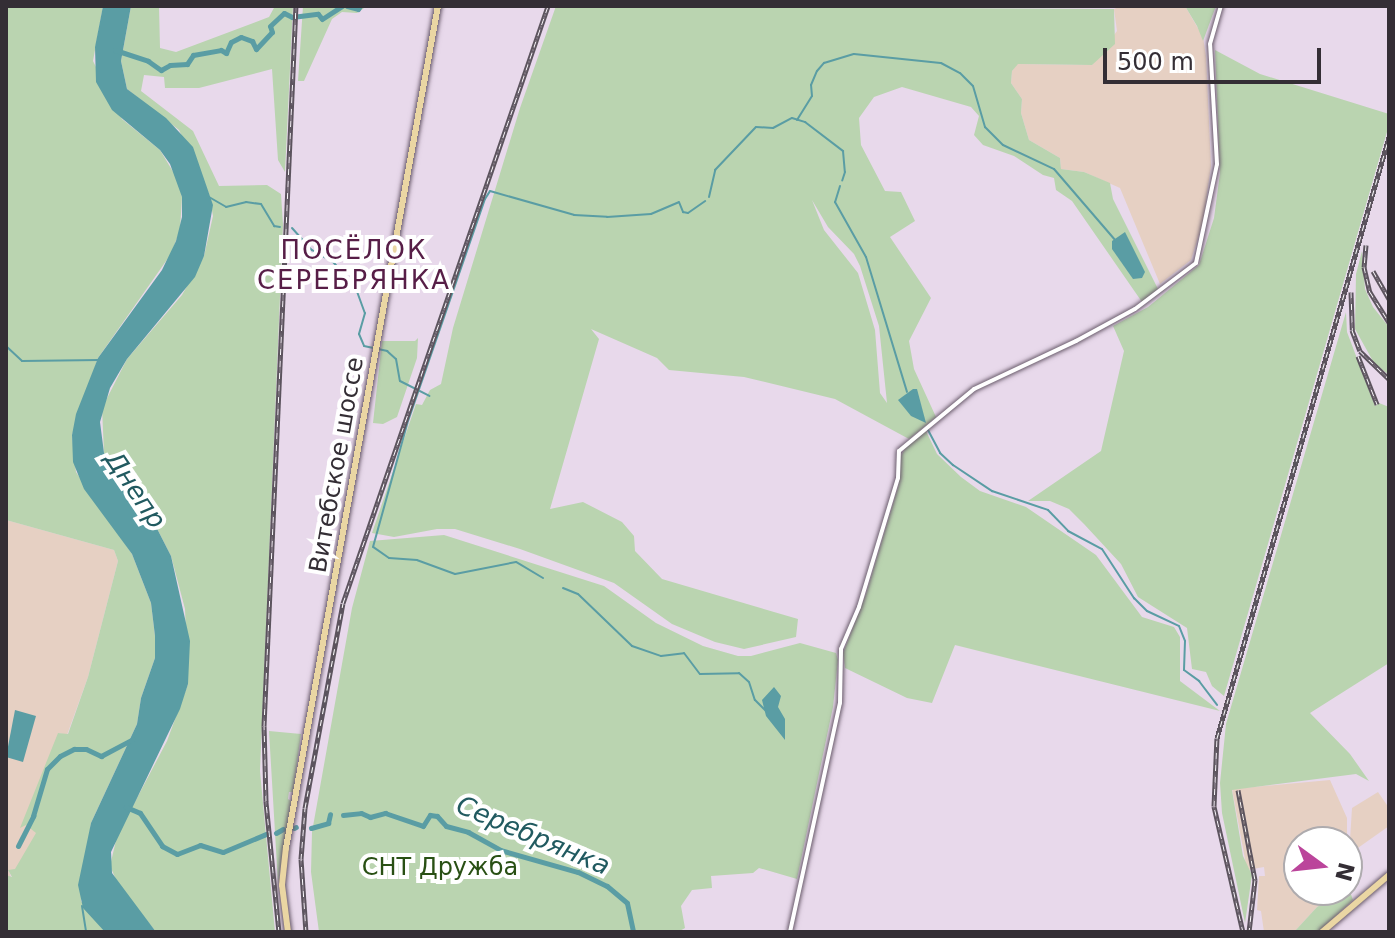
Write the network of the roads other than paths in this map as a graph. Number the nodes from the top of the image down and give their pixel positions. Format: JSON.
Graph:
{"nodes":[{"id":1,"x":438,"y":6,"type":"edge"},
{"id":2,"x":1221,"y":6,"type":"edge"},
{"id":3,"x":1389,"y":875,"type":"edge"},
{"id":4,"x":288,"y":932,"type":"edge"},
{"id":5,"x":790,"y":932,"type":"edge"},
{"id":6,"x":1322,"y":932,"type":"edge"}],
"edges":[{"from":1,"to":4,"type":"main road","name":"Витебское шоссе"},
{"from":2,"to":5,"type":"street"},
{"from":3,"to":6,"type":"main road"}]}
